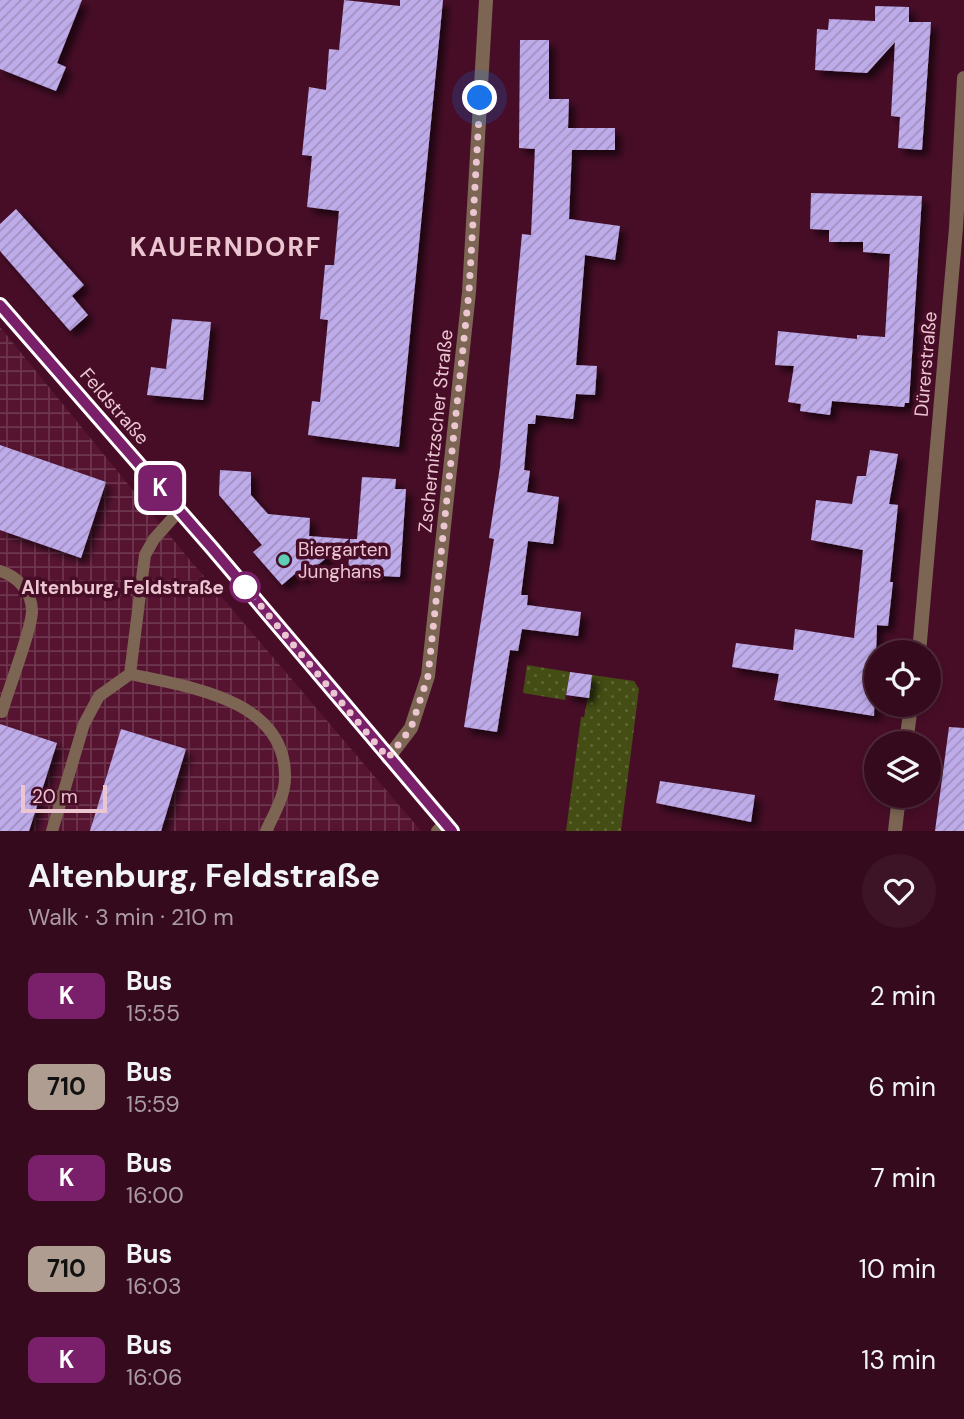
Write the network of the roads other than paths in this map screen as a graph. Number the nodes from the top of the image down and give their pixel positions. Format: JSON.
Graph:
{"nodes":[{"id":1,"x":486,"y":0,"type":"edge"},
{"id":2,"x":964,"y":78,"type":"edge"},
{"id":3,"x":0,"y":305,"type":"edge"},
{"id":4,"x":180,"y":510,"type":"junction"},
{"id":5,"x":0,"y":571,"type":"edge"},
{"id":6,"x":920,"y":640,"type":"edge"},
{"id":7,"x":130,"y":674,"type":"junction"},
{"id":8,"x":2,"y":712,"type":"dead end"},
{"id":9,"x":388,"y":758,"type":"junction"},
{"id":10,"x":898,"y":808,"type":"edge"},
{"id":11,"x":445,"y":829,"type":"edge"},
{"id":12,"x":52,"y":831,"type":"edge"},
{"id":13,"x":266,"y":831,"type":"edge"},
{"id":14,"x":895,"y":831,"type":"edge"}],
"edges":[{"from":1,"to":9,"type":"street","name":"Zschernitzscher Straße"},
{"from":2,"to":6,"type":"street","name":"Dürerstraße"},
{"from":3,"to":4,"type":"street","name":"Feldstraße"},
{"from":4,"to":7,"type":"lane"},
{"from":4,"to":9,"type":"street","name":"Feldstraße"},
{"from":5,"to":8,"type":"lane"},
{"from":7,"to":12,"type":"lane"},
{"from":7,"to":13,"type":"lane"},
{"from":9,"to":11,"type":"street"},
{"from":10,"to":14,"type":"street"}]}
